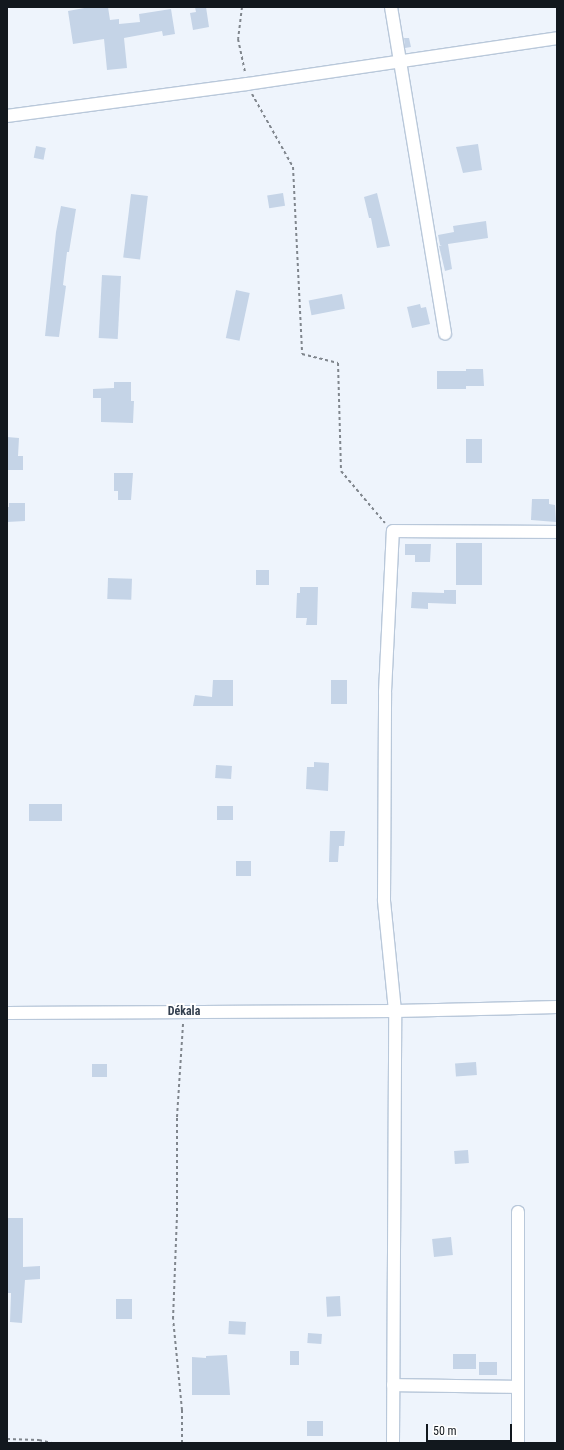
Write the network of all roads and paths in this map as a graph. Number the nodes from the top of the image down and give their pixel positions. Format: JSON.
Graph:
{"nodes":[{"id":1,"x":242,"y":7,"type":"edge"},
{"id":2,"x":390,"y":7,"type":"edge"},
{"id":3,"x":557,"y":38,"type":"edge"},
{"id":4,"x":399,"y":61,"type":"junction"},
{"id":5,"x":247,"y":84,"type":"junction"},
{"id":6,"x":7,"y":116,"type":"edge"},
{"id":7,"x":445,"y":334,"type":"dead end"},
{"id":8,"x":393,"y":531,"type":"junction"},
{"id":9,"x":557,"y":532,"type":"edge"},
{"id":10,"x":557,"y":1007,"type":"edge"},
{"id":11,"x":395,"y":1011,"type":"junction"},
{"id":12,"x":184,"y":1012,"type":"junction"},
{"id":13,"x":7,"y":1014,"type":"edge"},
{"id":14,"x":518,"y":1212,"type":"dead end"},
{"id":15,"x":393,"y":1385,"type":"junction"},
{"id":16,"x":518,"y":1387,"type":"junction"},
{"id":17,"x":7,"y":1439,"type":"edge"},
{"id":18,"x":52,"y":1443,"type":"edge"},
{"id":19,"x":182,"y":1443,"type":"edge"},
{"id":20,"x":393,"y":1443,"type":"edge"},
{"id":21,"x":518,"y":1443,"type":"edge"}],
"edges":[{"from":1,"to":5,"type":"path"},
{"from":2,"to":4,"type":"street"},
{"from":3,"to":4,"type":"street"},
{"from":4,"to":5,"type":"street"},
{"from":4,"to":7,"type":"street"},
{"from":5,"to":6,"type":"street"},
{"from":5,"to":8,"type":"path"},
{"from":8,"to":9,"type":"street"},
{"from":8,"to":11,"type":"street"},
{"from":10,"to":11,"type":"street"},
{"from":11,"to":12,"type":"street"},
{"from":11,"to":15,"type":"street"},
{"from":12,"to":13,"type":"street"},
{"from":12,"to":19,"type":"path"},
{"from":14,"to":16,"type":"street"},
{"from":15,"to":16,"type":"street"},
{"from":15,"to":20,"type":"street"},
{"from":16,"to":21,"type":"street"},
{"from":17,"to":18,"type":"path"}]}
